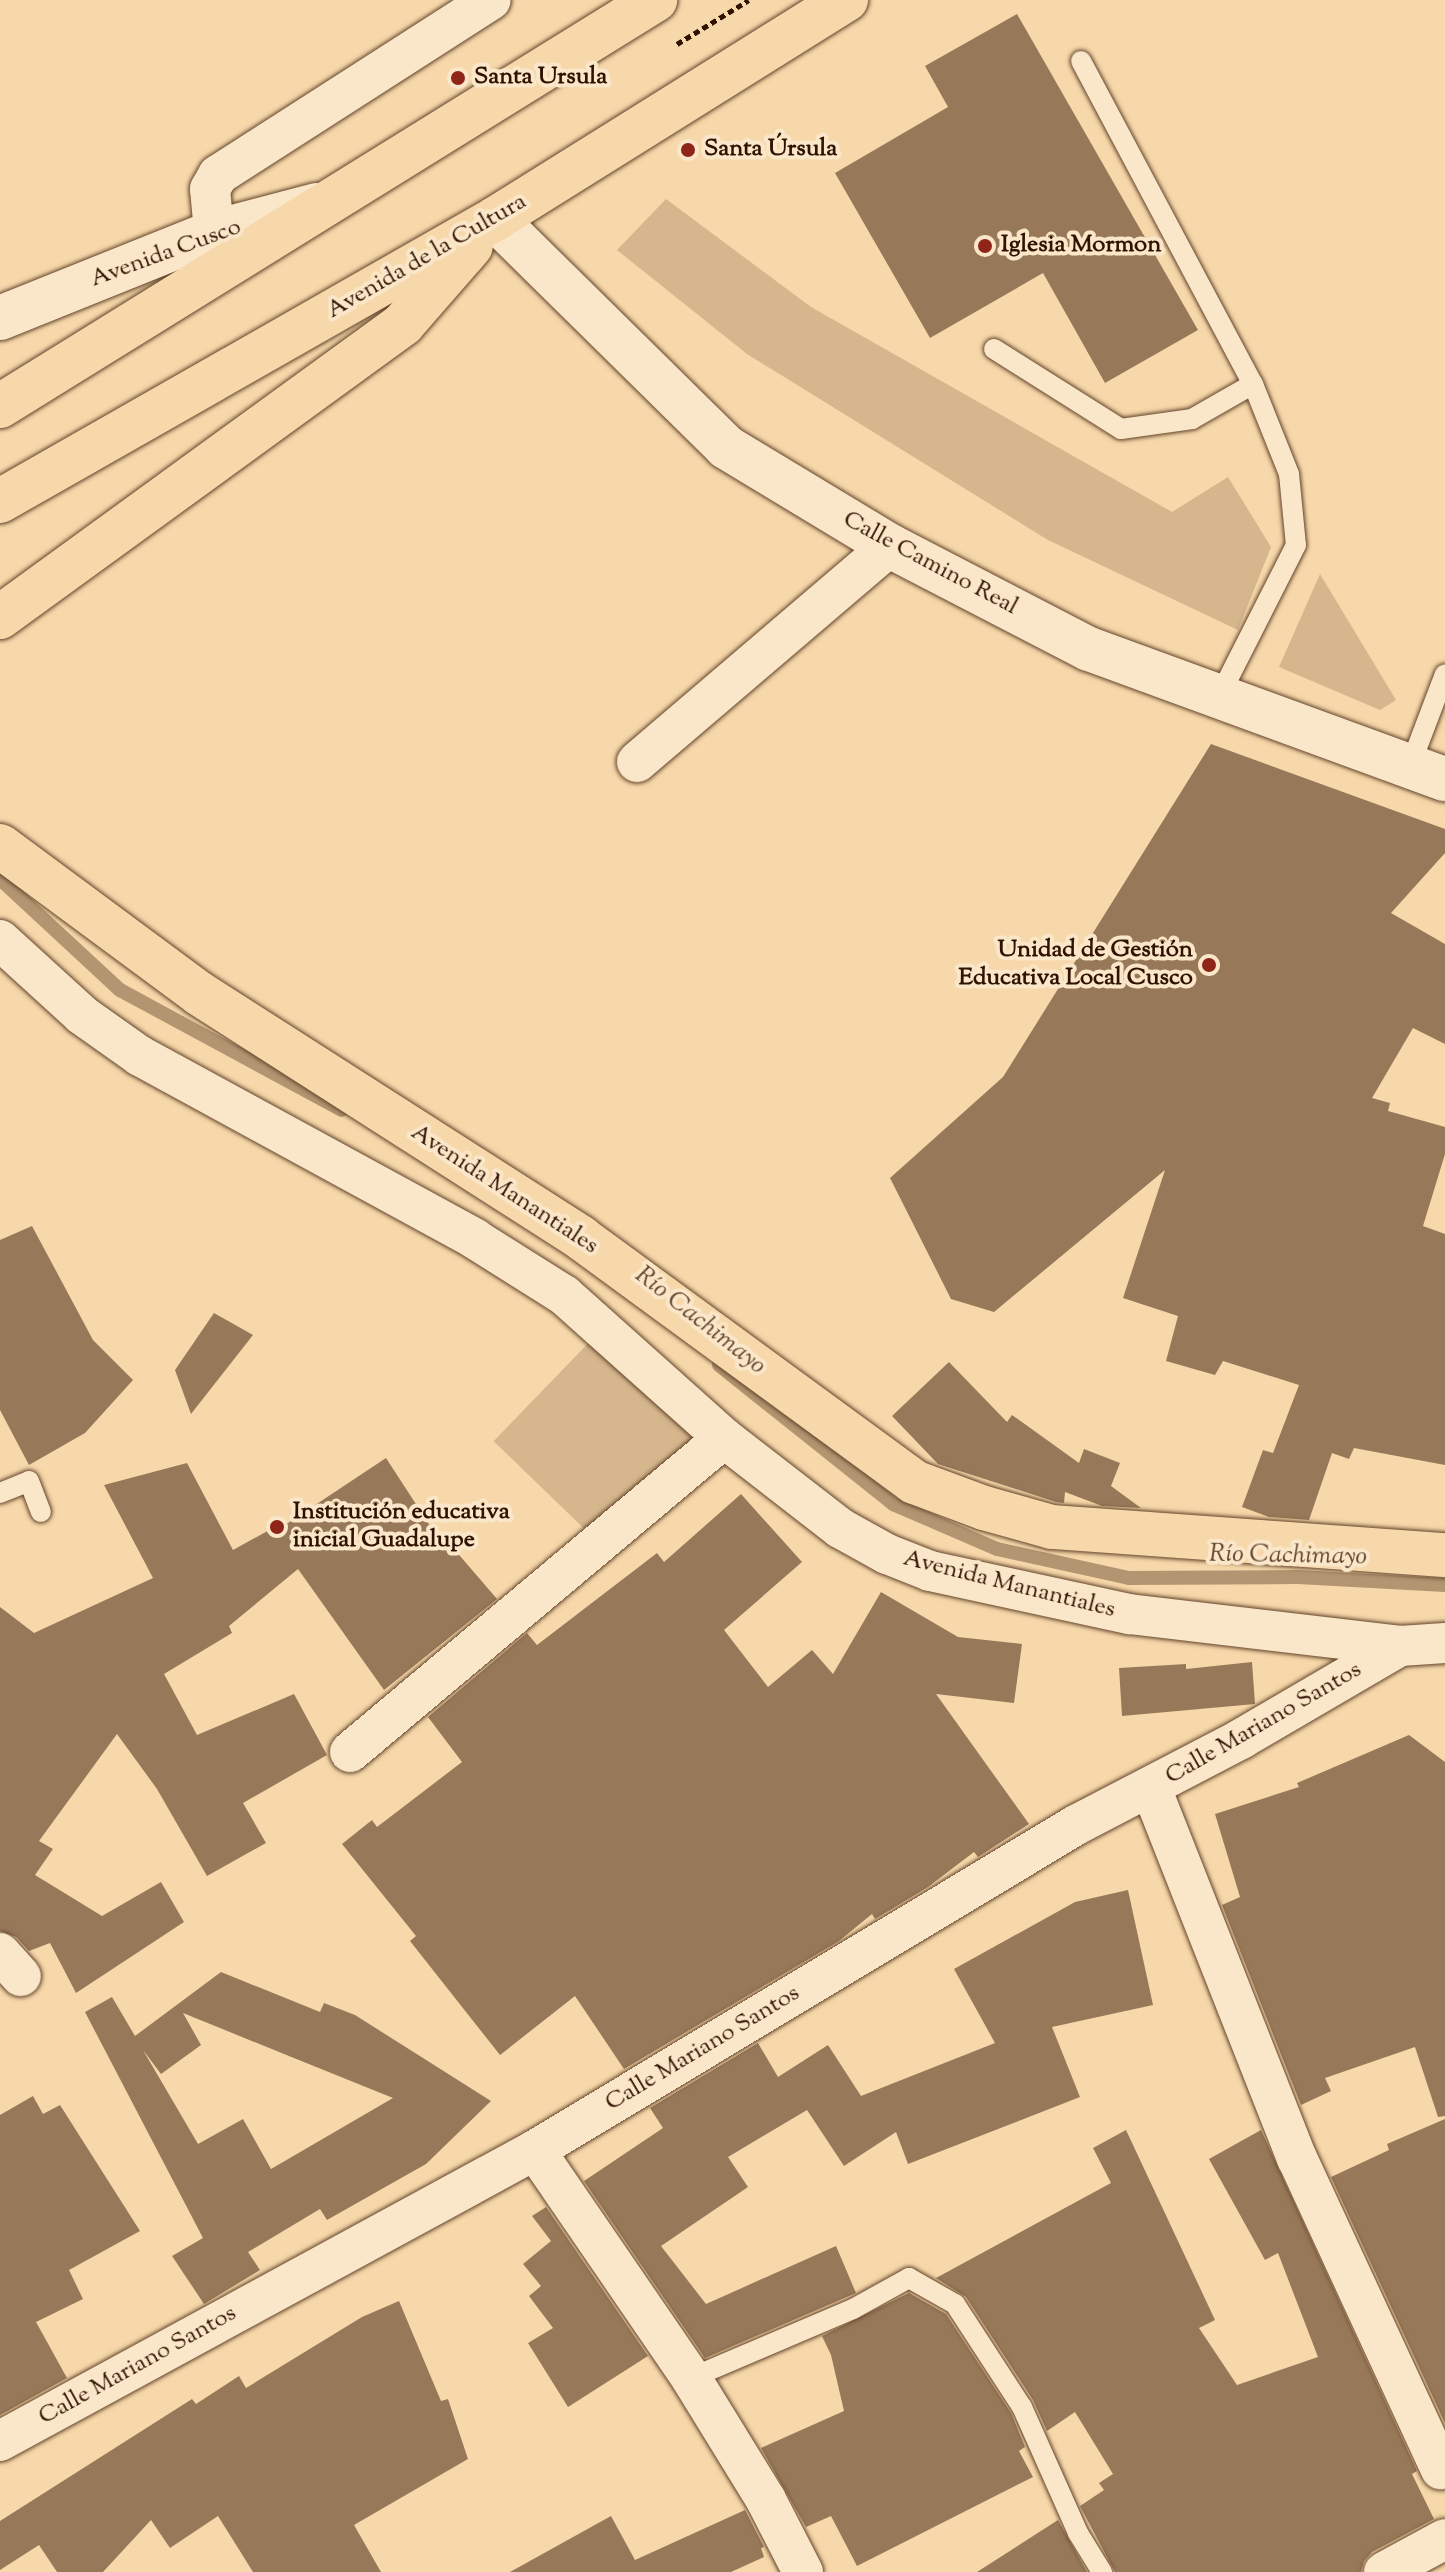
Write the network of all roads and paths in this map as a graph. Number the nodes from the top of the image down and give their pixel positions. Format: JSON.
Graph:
{"nodes":[{"id":1,"x":491,"y":0,"type":"edge"},
{"id":2,"x":655,"y":0,"type":"edge"},
{"id":3,"x":840,"y":2,"type":"edge"},
{"id":4,"x":1081,"y":61,"type":"dead end"},
{"id":5,"x":335,"y":200,"type":"junction"},
{"id":6,"x":495,"y":219,"type":"junction"},
{"id":7,"x":214,"y":232,"type":"junction"},
{"id":8,"x":0,"y":318,"type":"edge"},
{"id":9,"x":994,"y":349,"type":"dead end"},
{"id":10,"x":1253,"y":384,"type":"junction"},
{"id":11,"x":0,"y":406,"type":"edge"},
{"id":12,"x":0,"y":501,"type":"edge"},
{"id":13,"x":890,"y":546,"type":"junction"},
{"id":14,"x":0,"y":617,"type":"edge"},
{"id":15,"x":1445,"y":674,"type":"edge"},
{"id":16,"x":1219,"y":697,"type":"junction"},
{"id":17,"x":637,"y":762,"type":"dead end"},
{"id":18,"x":1427,"y":773,"type":"edge"},
{"id":19,"x":0,"y":846,"type":"edge"},
{"id":20,"x":0,"y":940,"type":"edge"},
{"id":21,"x":724,"y":1438,"type":"junction"},
{"id":22,"x":0,"y":1493,"type":"edge"},
{"id":23,"x":41,"y":1512,"type":"dead end"},
{"id":24,"x":1445,"y":1555,"type":"edge"},
{"id":25,"x":1445,"y":1643,"type":"edge"},
{"id":26,"x":1400,"y":1646,"type":"junction"},
{"id":27,"x":350,"y":1752,"type":"dead end"},
{"id":28,"x":1151,"y":1788,"type":"junction"},
{"id":29,"x":535,"y":2150,"type":"junction"},
{"id":30,"x":691,"y":2378,"type":"junction"},
{"id":31,"x":0,"y":2441,"type":"edge"},
{"id":32,"x":1441,"y":2469,"type":"dead end"},
{"id":33,"x":1445,"y":2539,"type":"edge"},
{"id":34,"x":803,"y":2572,"type":"edge"},
{"id":35,"x":1102,"y":2572,"type":"edge"},
{"id":36,"x":1384,"y":2572,"type":"edge"}],
"edges":[{"from":1,"to":7,"type":"street"},
{"from":2,"to":5,"type":"main road"},
{"from":3,"to":6,"type":"main road","name":"Avenida de la Cultura"},
{"from":4,"to":10,"type":"lane"},
{"from":5,"to":7,"type":"street","name":"Avenida Cusco"},
{"from":5,"to":11,"type":"main road"},
{"from":6,"to":12,"type":"main road","name":"Avenida de la Cultura"},
{"from":6,"to":13,"type":"street","name":"Calle Camino Real"},
{"from":6,"to":14,"type":"main road"},
{"from":7,"to":8,"type":"street","name":"Avenida Cusco"},
{"from":9,"to":10,"type":"lane"},
{"from":10,"to":16,"type":"lane"},
{"from":13,"to":16,"type":"street","name":"Calle Camino Real"},
{"from":13,"to":17,"type":"street"},
{"from":15,"to":18,"type":"lane"},
{"from":16,"to":18,"type":"street","name":"Calle Camino Real"},
{"from":19,"to":24,"type":"main road","name":"Avenida Manantiales"},
{"from":20,"to":21,"type":"street","name":"Avenida Manantiales"},
{"from":21,"to":26,"type":"street","name":"Avenida Manantiales"},
{"from":21,"to":27,"type":"street"},
{"from":22,"to":23,"type":"lane"},
{"from":25,"to":26,"type":"street","name":"Avenida Manantiales"},
{"from":26,"to":28,"type":"street","name":"Calle Mariano Santos"},
{"from":28,"to":29,"type":"street","name":"Calle Mariano Santos"},
{"from":28,"to":32,"type":"street"},
{"from":29,"to":30,"type":"street"},
{"from":29,"to":31,"type":"street","name":"Calle Mariano Santos"},
{"from":30,"to":34,"type":"street"},
{"from":30,"to":35,"type":"lane"},
{"from":33,"to":36,"type":"street"}]}
